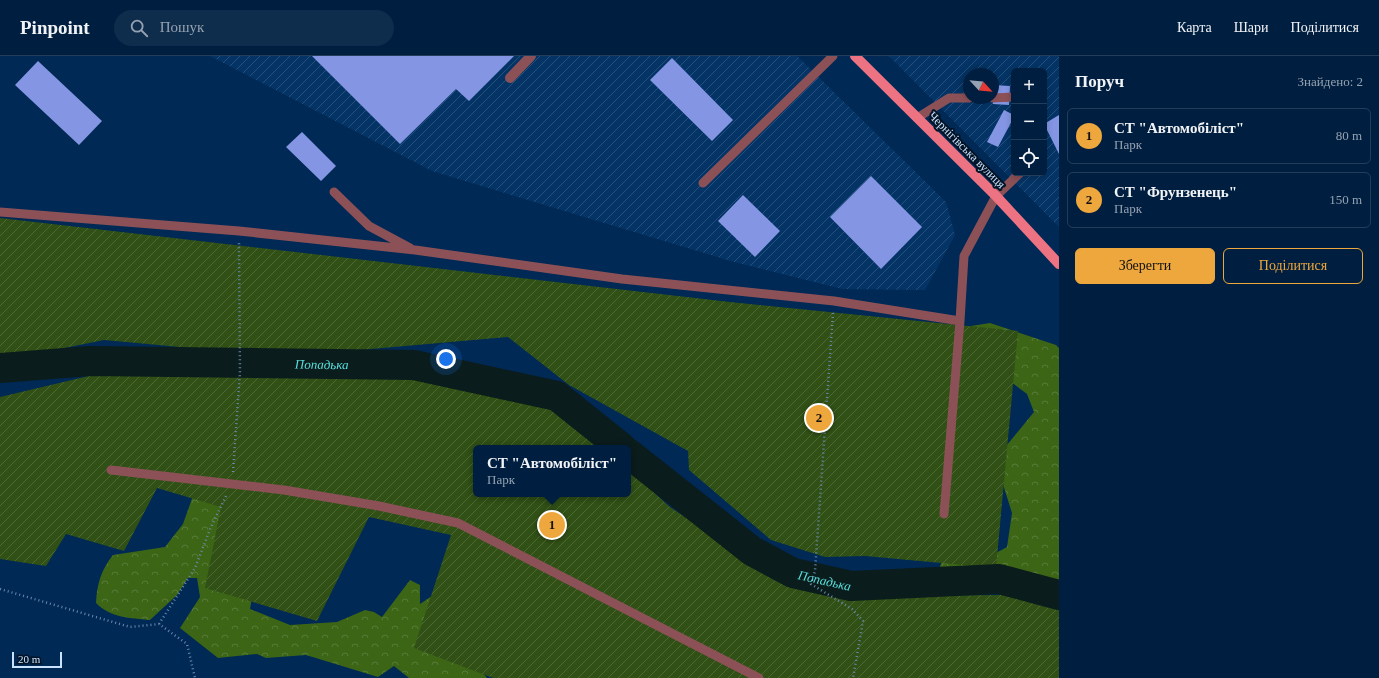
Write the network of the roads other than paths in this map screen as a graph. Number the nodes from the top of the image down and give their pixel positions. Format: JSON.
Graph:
{"nodes":[{"id":1,"x":531,"y":56,"type":"edge"},
{"id":2,"x":833,"y":56,"type":"edge"},
{"id":3,"x":855,"y":56,"type":"edge"},
{"id":4,"x":510,"y":78,"type":"dead end"},
{"id":5,"x":963,"y":98,"type":"edge"},
{"id":6,"x":999,"y":98,"type":"edge"},
{"id":7,"x":1011,"y":98,"type":"edge"},
{"id":8,"x":917,"y":118,"type":"junction"},
{"id":9,"x":1017,"y":176,"type":"edge"},
{"id":10,"x":703,"y":183,"type":"dead end"},
{"id":11,"x":334,"y":192,"type":"dead end"},
{"id":12,"x":996,"y":196,"type":"junction"},
{"id":13,"x":0,"y":212,"type":"edge"},
{"id":14,"x":415,"y":250,"type":"junction"},
{"id":15,"x":1059,"y":264,"type":"edge"},
{"id":16,"x":960,"y":321,"type":"junction"},
{"id":17,"x":111,"y":470,"type":"dead end"},
{"id":18,"x":944,"y":514,"type":"dead end"},
{"id":19,"x":759,"y":678,"type":"edge"}],
"edges":[{"from":1,"to":4,"type":"street"},
{"from":2,"to":10,"type":"lane"},
{"from":3,"to":8,"type":"main road","name":"Чернігівська вулиця"},
{"from":5,"to":8,"type":"lane"},
{"from":6,"to":7,"type":"lane"},
{"from":8,"to":12,"type":"main road","name":"Чернігівська вулиця"},
{"from":9,"to":12,"type":"lane"},
{"from":11,"to":14,"type":"lane"},
{"from":12,"to":15,"type":"main road","name":"Чернігівська вулиця"},
{"from":12,"to":16,"type":"lane"},
{"from":13,"to":14,"type":"lane"},
{"from":14,"to":16,"type":"lane"},
{"from":16,"to":18,"type":"lane"},
{"from":17,"to":19,"type":"lane"}]}
